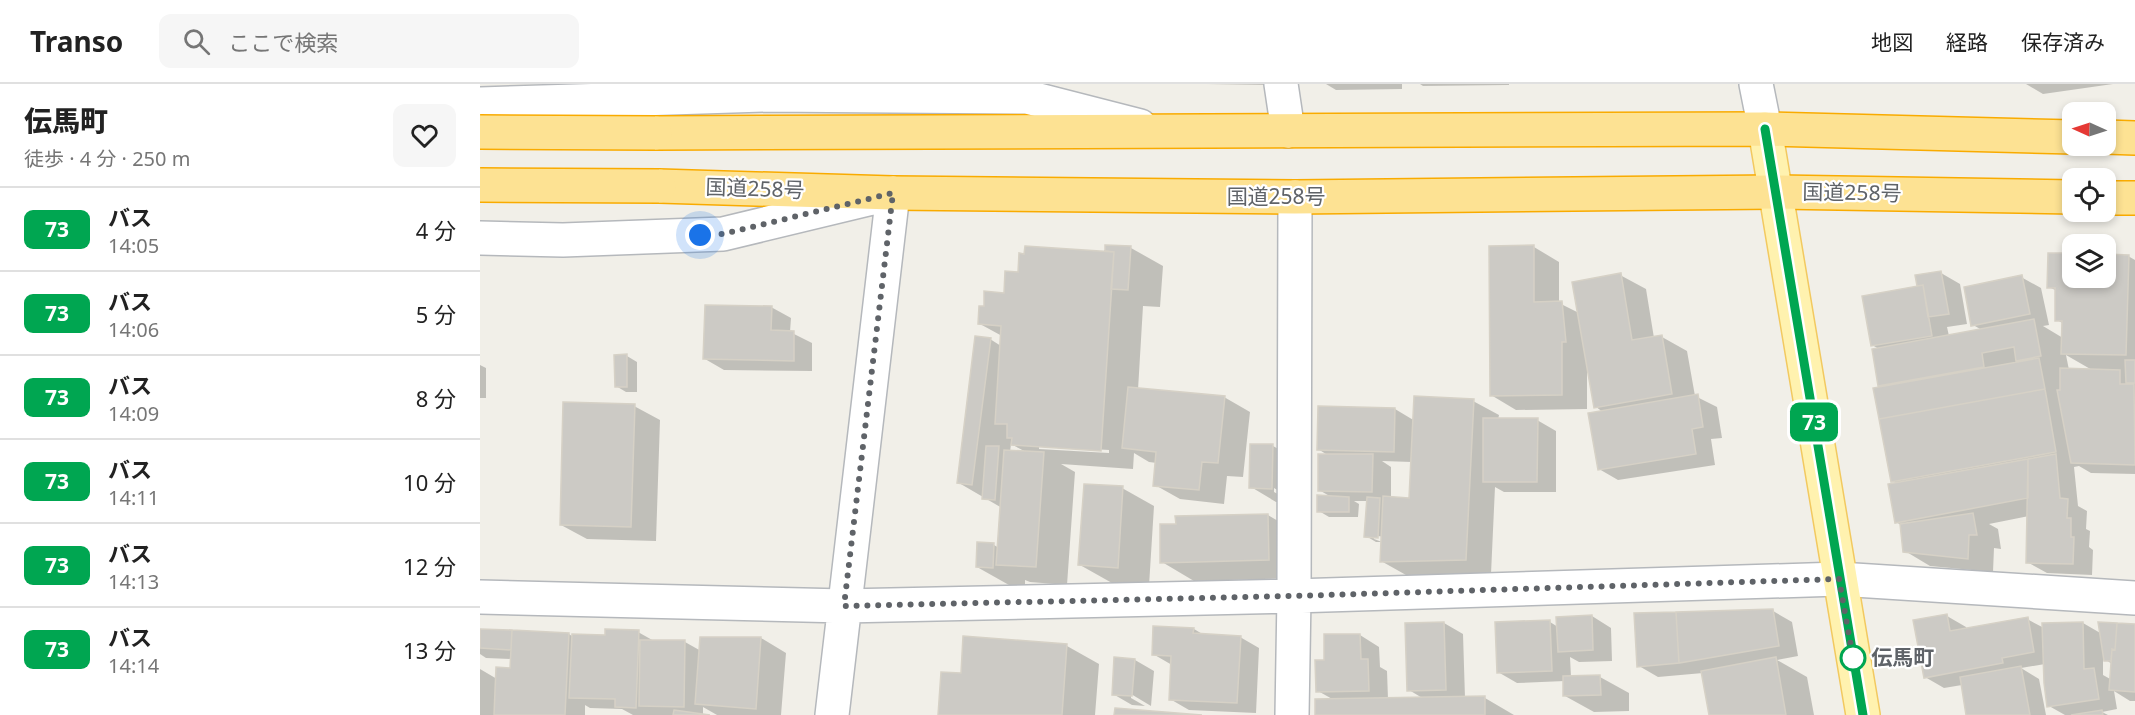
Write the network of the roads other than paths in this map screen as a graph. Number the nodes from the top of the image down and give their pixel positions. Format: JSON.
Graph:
{"nodes":[{"id":1,"x":1281,"y":84,"type":"edge"},
{"id":2,"x":1756,"y":84,"type":"edge"},
{"id":3,"x":766,"y":90,"type":"edge"},
{"id":4,"x":480,"y":104,"type":"edge"},
{"id":5,"x":1765,"y":129,"type":"junction"},
{"id":6,"x":1288,"y":130,"type":"junction"},
{"id":7,"x":480,"y":132,"type":"edge"},
{"id":8,"x":1163,"y":132,"type":"junction"},
{"id":9,"x":2062,"y":137,"type":"edge"},
{"id":10,"x":2116,"y":137,"type":"edge"},
{"id":11,"x":2135,"y":138,"type":"edge"},
{"id":12,"x":480,"y":185,"type":"edge"},
{"id":13,"x":1775,"y":192,"type":"junction"},
{"id":14,"x":893,"y":193,"type":"junction"},
{"id":15,"x":2062,"y":197,"type":"edge"},
{"id":16,"x":1295,"y":198,"type":"junction"},
{"id":17,"x":2116,"y":198,"type":"edge"},
{"id":18,"x":2135,"y":198,"type":"edge"},
{"id":19,"x":480,"y":238,"type":"edge"},
{"id":20,"x":1839,"y":579,"type":"junction"},
{"id":21,"x":1294,"y":596,"type":"junction"},
{"id":22,"x":480,"y":597,"type":"edge"},
{"id":23,"x":2135,"y":598,"type":"edge"},
{"id":24,"x":844,"y":606,"type":"junction"},
{"id":25,"x":832,"y":715,"type":"edge"},
{"id":26,"x":1292,"y":715,"type":"edge"},
{"id":27,"x":1863,"y":715,"type":"edge"}],
"edges":[{"from":1,"to":6,"type":"street"},
{"from":2,"to":5,"type":"street"},
{"from":3,"to":4,"type":"street"},
{"from":3,"to":8,"type":"street"},
{"from":5,"to":6,"type":"highway"},
{"from":5,"to":9,"type":"highway"},
{"from":5,"to":13,"type":"main road"},
{"from":6,"to":8,"type":"highway"},
{"from":7,"to":8,"type":"highway","bridge":true},
{"from":10,"to":11,"type":"highway"},
{"from":12,"to":14,"type":"highway","name":"国道258号","bridge":true},
{"from":13,"to":15,"type":"highway","name":"国道258号"},
{"from":13,"to":16,"type":"highway","name":"国道258号"},
{"from":13,"to":20,"type":"main road"},
{"from":14,"to":16,"type":"highway","name":"国道258号"},
{"from":14,"to":19,"type":"street"},
{"from":14,"to":24,"type":"street"},
{"from":16,"to":21,"type":"street"},
{"from":17,"to":18,"type":"highway"},
{"from":20,"to":21,"type":"street"},
{"from":20,"to":23,"type":"street"},
{"from":20,"to":27,"type":"main road"},
{"from":21,"to":24,"type":"street"},
{"from":21,"to":26,"type":"street"},
{"from":22,"to":24,"type":"street"},
{"from":24,"to":25,"type":"street"}]}
